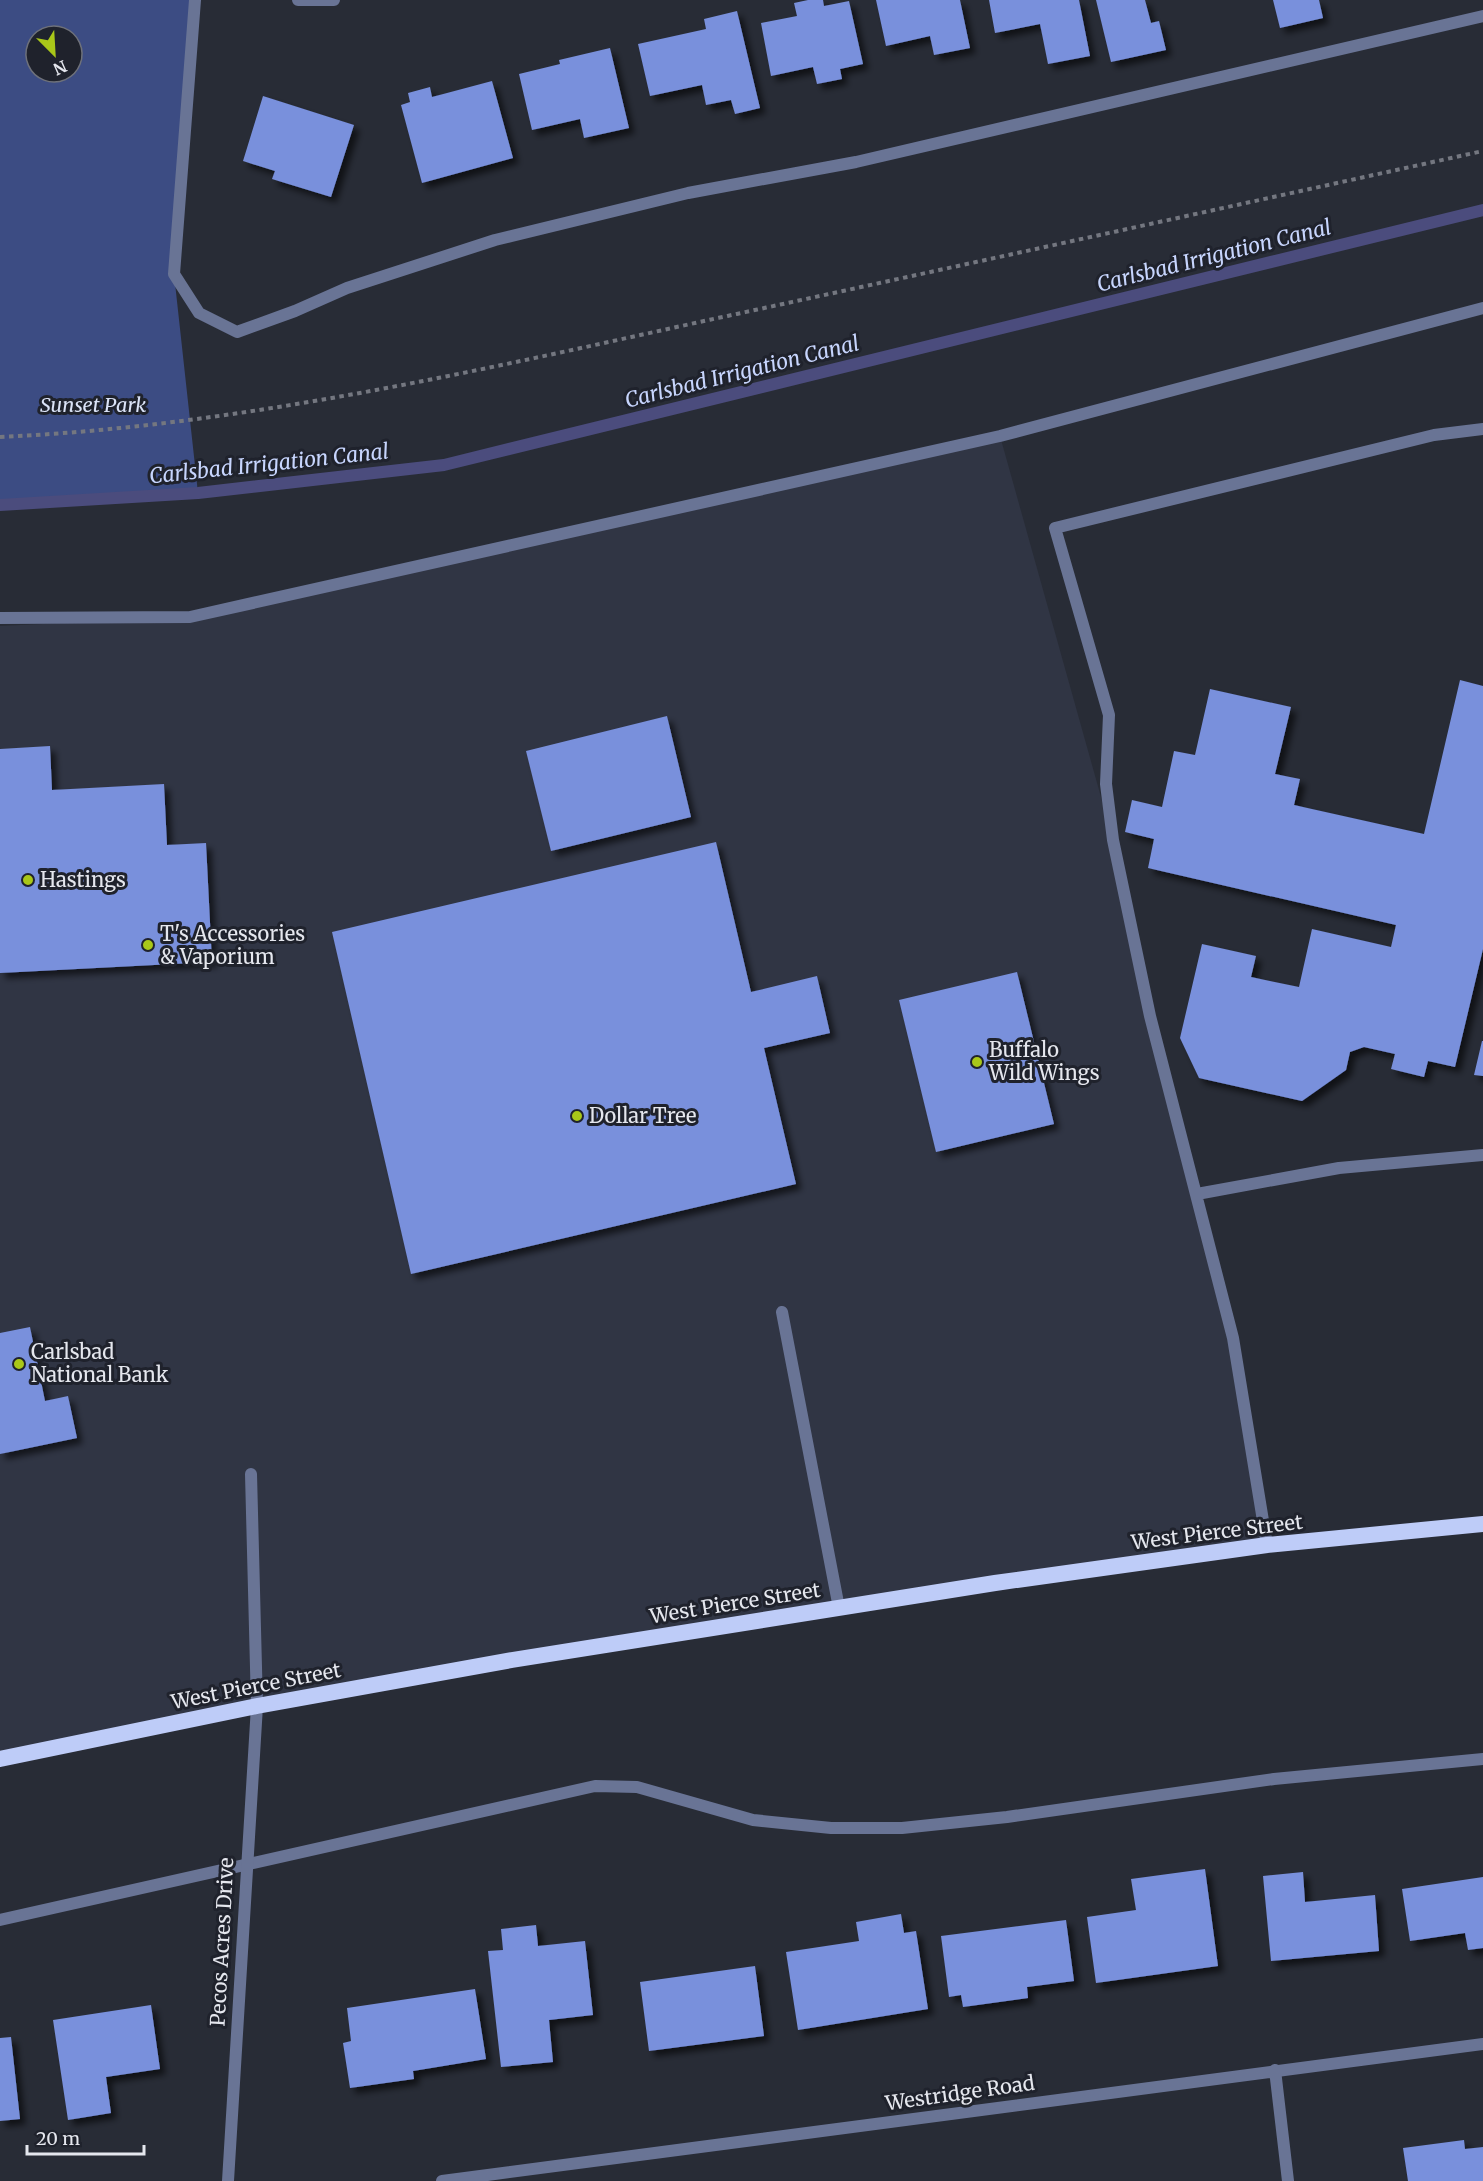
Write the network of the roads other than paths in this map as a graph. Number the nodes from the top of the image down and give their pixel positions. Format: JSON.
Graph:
{"nodes":[{"id":1,"x":195,"y":0,"type":"edge"},
{"id":2,"x":298,"y":0,"type":"edge"},
{"id":3,"x":334,"y":0,"type":"edge"},
{"id":4,"x":1483,"y":16,"type":"edge"},
{"id":5,"x":1483,"y":308,"type":"edge"},
{"id":6,"x":1483,"y":429,"type":"edge"},
{"id":7,"x":0,"y":618,"type":"edge"},
{"id":8,"x":1483,"y":1155,"type":"edge"},
{"id":9,"x":1197,"y":1194,"type":"junction"},
{"id":10,"x":782,"y":1312,"type":"dead end"},
{"id":11,"x":251,"y":1474,"type":"dead end"},
{"id":12,"x":1483,"y":1524,"type":"edge"},
{"id":13,"x":1267,"y":1545,"type":"junction"},
{"id":14,"x":839,"y":1608,"type":"junction"},
{"id":15,"x":256,"y":1706,"type":"junction"},
{"id":16,"x":0,"y":1759,"type":"edge"},
{"id":17,"x":1483,"y":1759,"type":"edge"},
{"id":18,"x":246,"y":1864,"type":"junction"},
{"id":19,"x":0,"y":1920,"type":"edge"},
{"id":20,"x":1483,"y":2044,"type":"edge"},
{"id":21,"x":1275,"y":2070,"type":"junction"},
{"id":22,"x":228,"y":2181,"type":"edge"},
{"id":23,"x":442,"y":2181,"type":"edge"},
{"id":24,"x":1288,"y":2181,"type":"edge"}],
"edges":[{"from":1,"to":4,"type":"street"},
{"from":2,"to":3,"type":"street"},
{"from":5,"to":7,"type":"street"},
{"from":6,"to":9,"type":"street"},
{"from":8,"to":9,"type":"street"},
{"from":9,"to":13,"type":"street"},
{"from":10,"to":14,"type":"street"},
{"from":11,"to":15,"type":"street","name":"Pecos Acres Drive"},
{"from":12,"to":13,"type":"highway","name":"West Pierce Street"},
{"from":13,"to":14,"type":"highway","name":"West Pierce Street"},
{"from":14,"to":15,"type":"highway","name":"West Pierce Street"},
{"from":15,"to":16,"type":"highway","name":"West Pierce Street"},
{"from":15,"to":18,"type":"street","name":"Pecos Acres Drive"},
{"from":17,"to":18,"type":"street"},
{"from":18,"to":19,"type":"street"},
{"from":18,"to":22,"type":"street","name":"Pecos Acres Drive"},
{"from":20,"to":21,"type":"street","name":"Westridge Road"},
{"from":21,"to":23,"type":"street","name":"Westridge Road"},
{"from":21,"to":24,"type":"street"}]}
